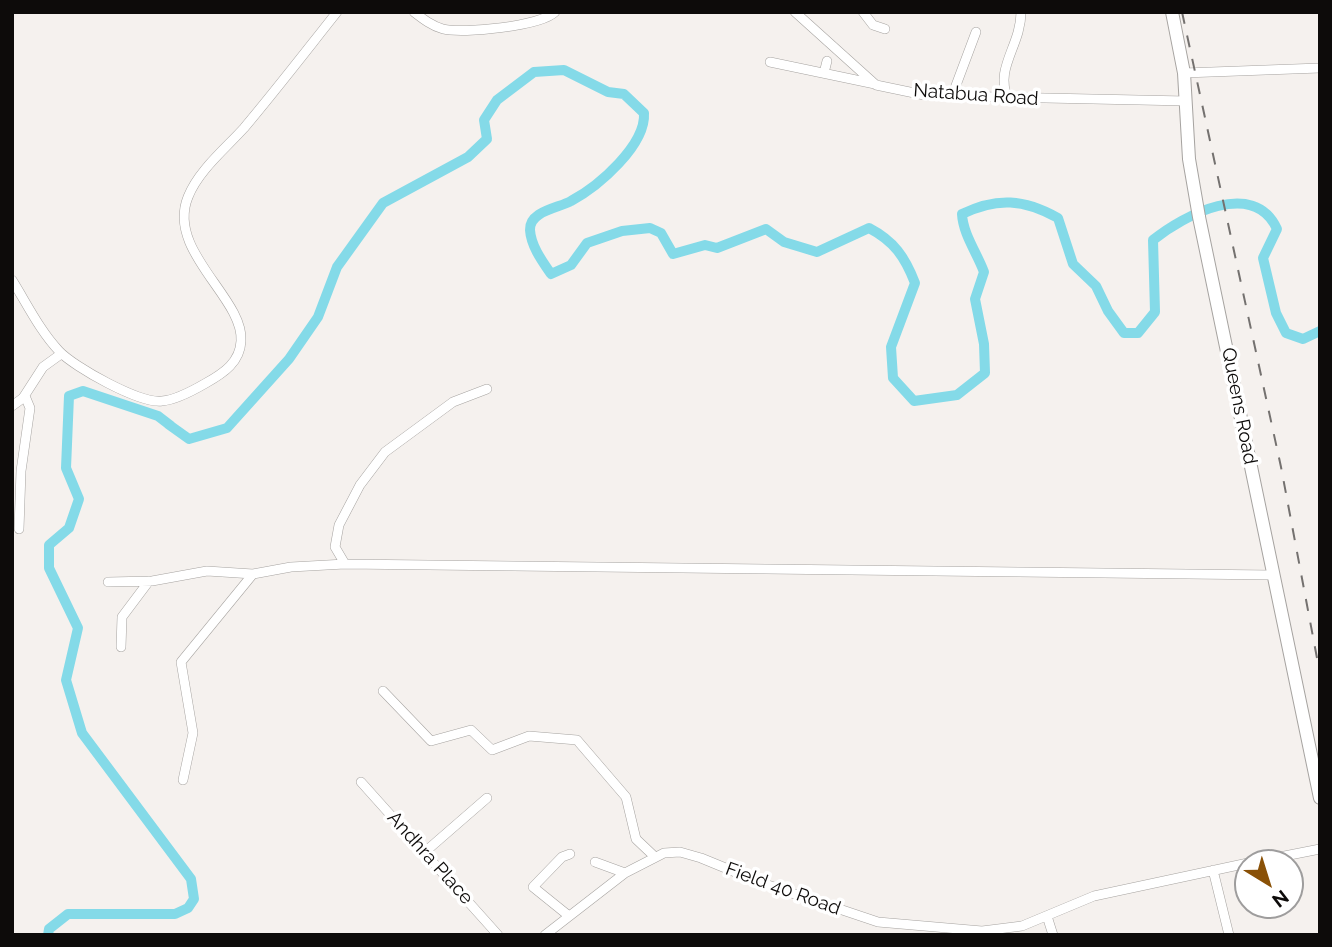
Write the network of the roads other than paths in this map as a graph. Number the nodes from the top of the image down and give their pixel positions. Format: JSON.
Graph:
{"nodes":[{"id":1,"x":337,"y":12,"type":"edge"},
{"id":2,"x":414,"y":12,"type":"edge"},
{"id":3,"x":555,"y":12,"type":"edge"},
{"id":4,"x":863,"y":12,"type":"edge"},
{"id":5,"x":1021,"y":12,"type":"edge"},
{"id":6,"x":1172,"y":12,"type":"edge"},
{"id":7,"x":800,"y":15,"type":"edge"},
{"id":8,"x":886,"y":29,"type":"dead end"},
{"id":9,"x":976,"y":32,"type":"dead end"},
{"id":10,"x":827,"y":61,"type":"dead end"},
{"id":11,"x":770,"y":62,"type":"dead end"},
{"id":12,"x":1320,"y":68,"type":"edge"},
{"id":13,"x":824,"y":73,"type":"junction"},
{"id":14,"x":1184,"y":73,"type":"junction"},
{"id":15,"x":876,"y":85,"type":"junction"},
{"id":16,"x":952,"y":96,"type":"junction"},
{"id":17,"x":1008,"y":99,"type":"junction"},
{"id":18,"x":1186,"y":100,"type":"junction"},
{"id":19,"x":12,"y":280,"type":"edge"},
{"id":20,"x":61,"y":354,"type":"junction"},
{"id":21,"x":486,"y":389,"type":"dead end"},
{"id":22,"x":25,"y":396,"type":"junction"},
{"id":23,"x":12,"y":406,"type":"edge"},
{"id":24,"x":19,"y":529,"type":"dead end"},
{"id":25,"x":345,"y":565,"type":"junction"},
{"id":26,"x":253,"y":574,"type":"junction"},
{"id":27,"x":1272,"y":575,"type":"junction"},
{"id":28,"x":149,"y":581,"type":"junction"},
{"id":29,"x":108,"y":582,"type":"dead end"},
{"id":30,"x":121,"y":647,"type":"dead end"},
{"id":31,"x":383,"y":691,"type":"dead end"},
{"id":32,"x":183,"y":780,"type":"dead end"},
{"id":33,"x":362,"y":782,"type":"dead end"},
{"id":34,"x":487,"y":798,"type":"dead end"},
{"id":35,"x":1320,"y":798,"type":"edge"},
{"id":36,"x":426,"y":851,"type":"junction"},
{"id":37,"x":570,"y":854,"type":"dead end"},
{"id":38,"x":655,"y":857,"type":"junction"},
{"id":39,"x":595,"y":862,"type":"dead end"},
{"id":40,"x":1234,"y":866,"type":"edge"},
{"id":41,"x":1213,"y":870,"type":"junction"},
{"id":42,"x":625,"y":873,"type":"junction"},
{"id":43,"x":569,"y":916,"type":"junction"},
{"id":44,"x":1047,"y":916,"type":"junction"},
{"id":45,"x":546,"y":934,"type":"edge"},
{"id":46,"x":498,"y":935,"type":"edge"},
{"id":47,"x":1053,"y":935,"type":"edge"},
{"id":48,"x":1229,"y":935,"type":"edge"}],
"edges":[{"from":1,"to":20,"type":"street"},
{"from":2,"to":3,"type":"street"},
{"from":4,"to":8,"type":"street"},
{"from":5,"to":17,"type":"street"},
{"from":6,"to":14,"type":"highway","name":"Queens Road"},
{"from":7,"to":15,"type":"street","name":"Natabua Road"},
{"from":9,"to":16,"type":"street"},
{"from":10,"to":13,"type":"street"},
{"from":11,"to":13,"type":"street"},
{"from":12,"to":14,"type":"street"},
{"from":13,"to":15,"type":"street"},
{"from":14,"to":18,"type":"highway","name":"Queens Road"},
{"from":15,"to":16,"type":"street","name":"Natabua Road"},
{"from":16,"to":17,"type":"street","name":"Natabua Road"},
{"from":17,"to":18,"type":"street","name":"Natabua Road"},
{"from":18,"to":27,"type":"highway","name":"Queens Road"},
{"from":19,"to":20,"type":"street"},
{"from":20,"to":22,"type":"street"},
{"from":21,"to":25,"type":"street"},
{"from":22,"to":23,"type":"street"},
{"from":22,"to":24,"type":"street"},
{"from":25,"to":26,"type":"street"},
{"from":25,"to":27,"type":"street"},
{"from":26,"to":28,"type":"street"},
{"from":26,"to":32,"type":"street"},
{"from":27,"to":35,"type":"highway","name":"Queens Road"},
{"from":28,"to":29,"type":"street"},
{"from":28,"to":30,"type":"street"},
{"from":31,"to":38,"type":"street"},
{"from":33,"to":36,"type":"street","name":"Andhra Place"},
{"from":34,"to":36,"type":"street"},
{"from":36,"to":46,"type":"street","name":"Andhra Place"},
{"from":37,"to":43,"type":"street"},
{"from":38,"to":42,"type":"street","name":"Field 40 Road"},
{"from":38,"to":44,"type":"street","name":"Field 40 Road"},
{"from":39,"to":42,"type":"street"},
{"from":40,"to":41,"type":"street","name":"Field 40 Road"},
{"from":41,"to":44,"type":"street","name":"Field 40 Road"},
{"from":41,"to":48,"type":"street"},
{"from":42,"to":43,"type":"street","name":"Field 40 Road"},
{"from":43,"to":45,"type":"street","name":"Field 40 Road"},
{"from":44,"to":47,"type":"street"}]}
